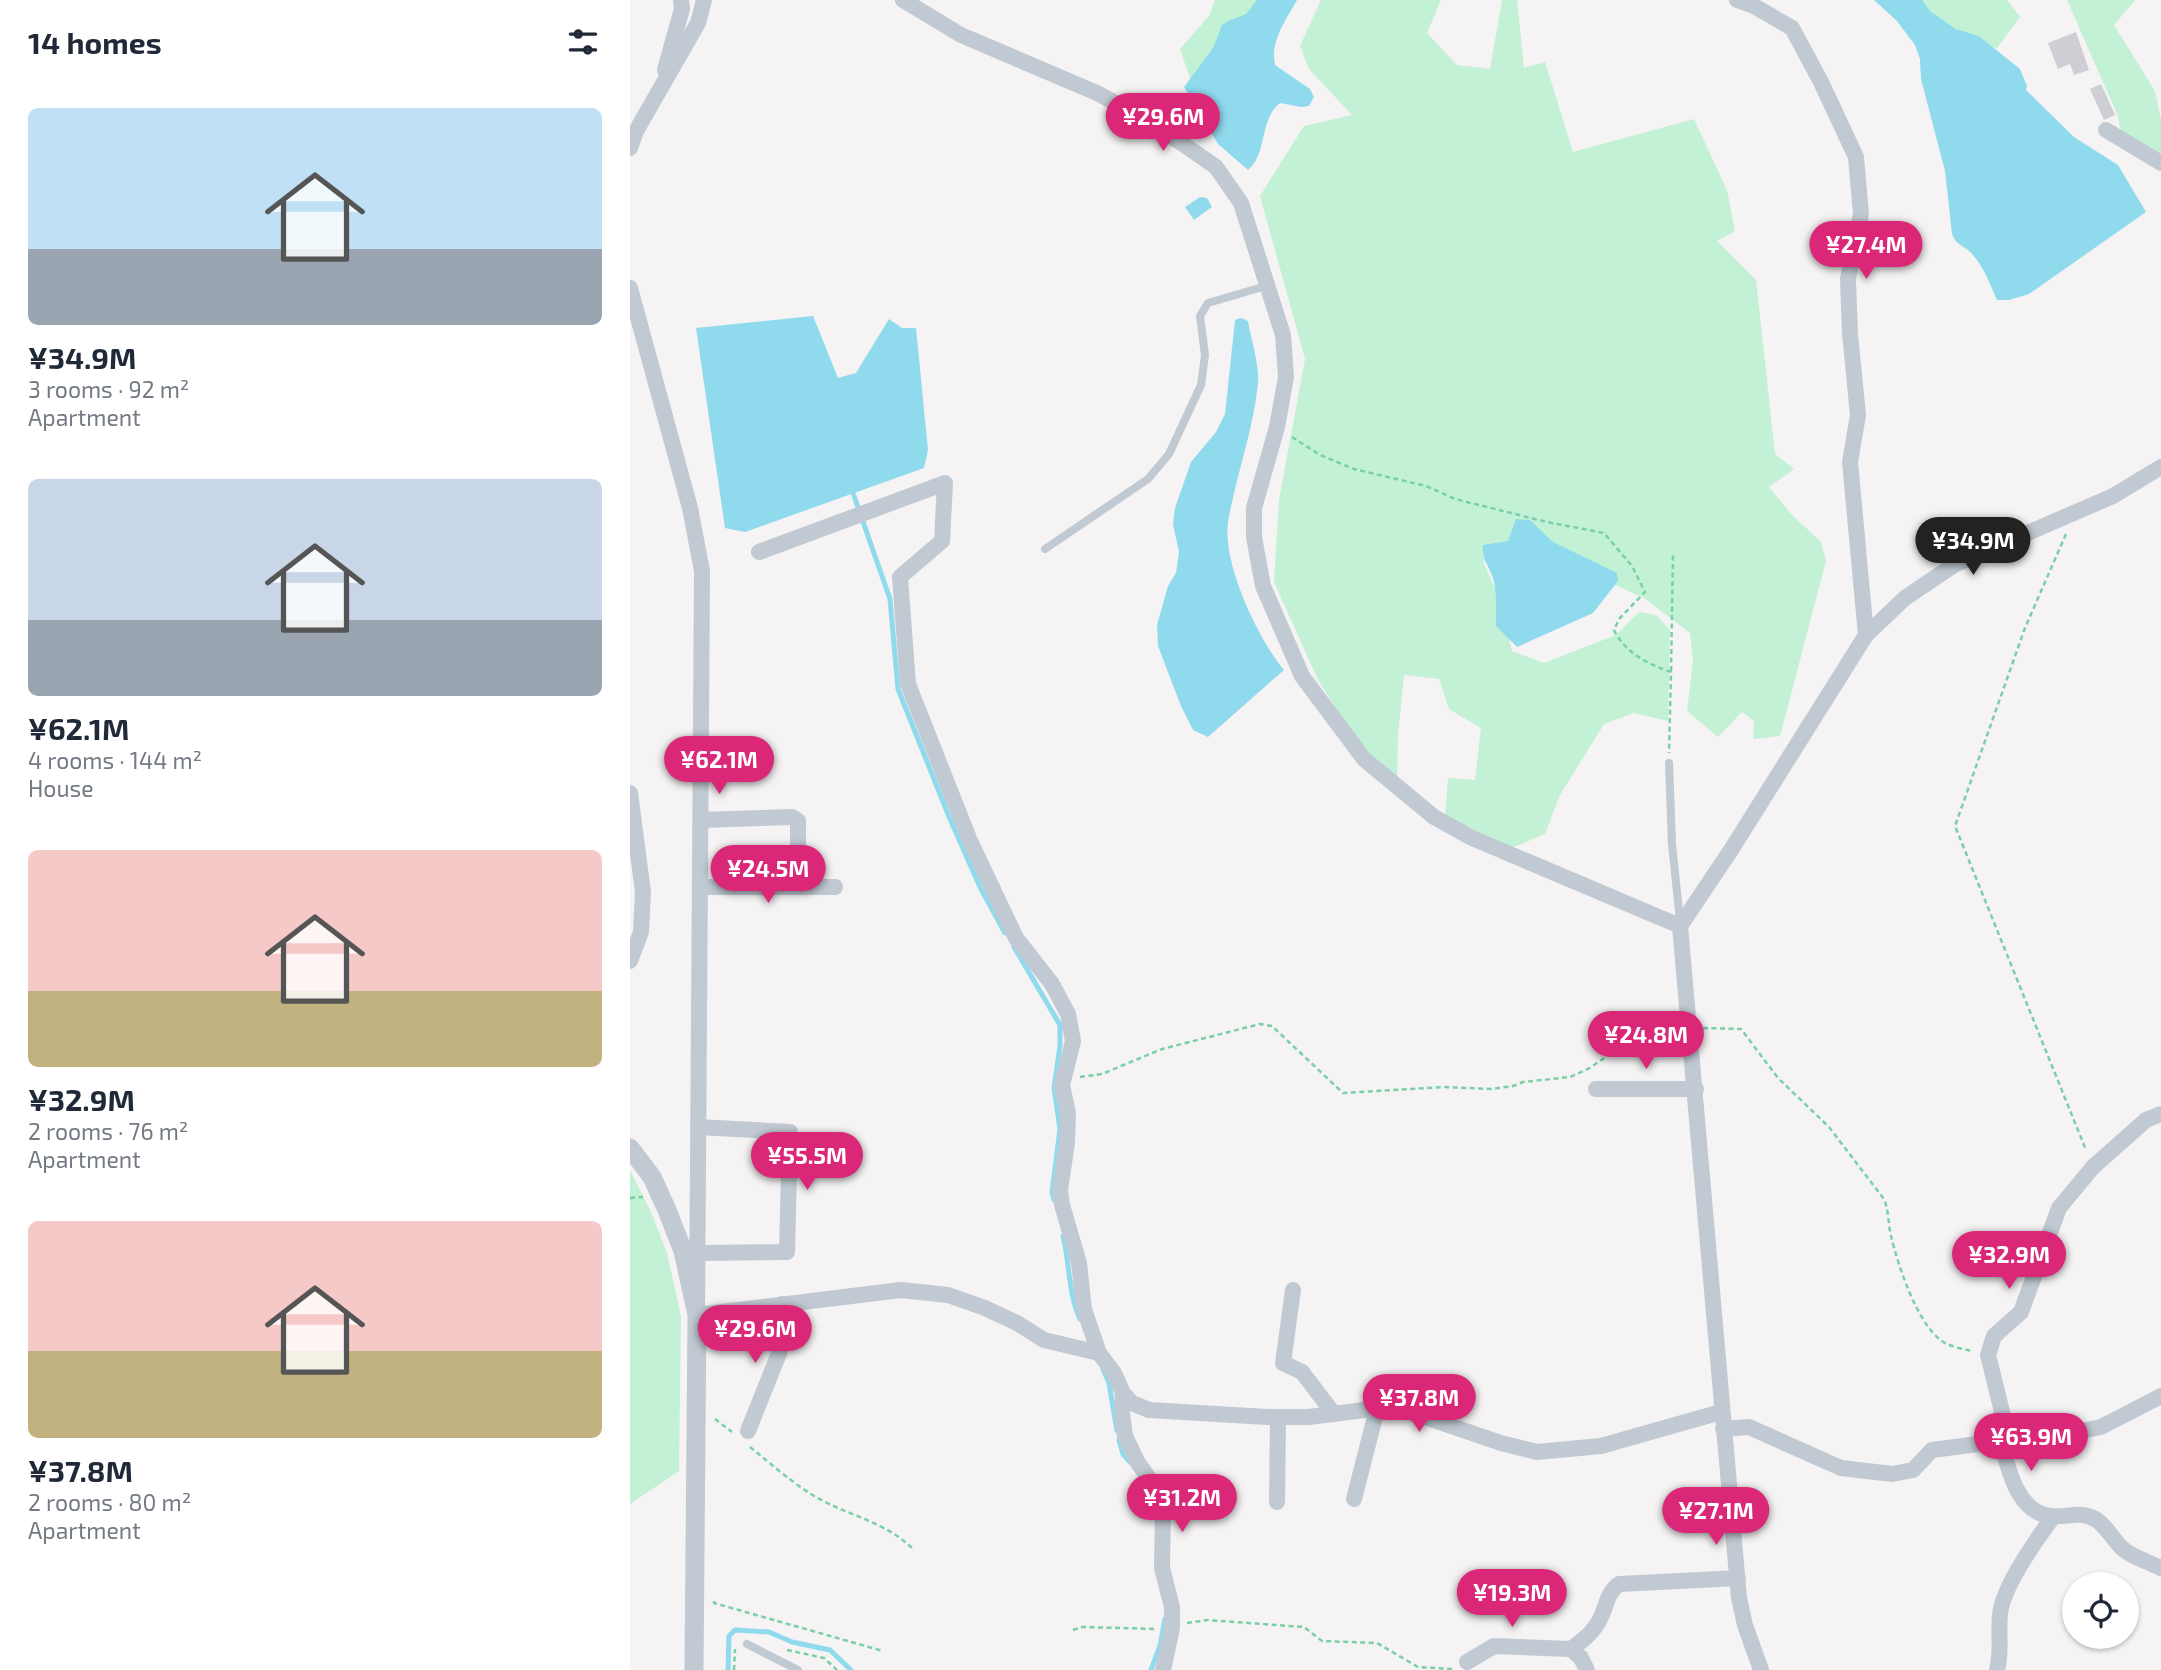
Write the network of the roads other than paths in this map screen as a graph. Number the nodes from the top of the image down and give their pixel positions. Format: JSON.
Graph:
{"nodes":[{"id":1,"x":681,"y":0,"type":"edge"},
{"id":2,"x":704,"y":0,"type":"edge"},
{"id":3,"x":903,"y":0,"type":"edge"},
{"id":4,"x":1737,"y":0,"type":"edge"},
{"id":5,"x":657,"y":96,"type":"junction"},
{"id":6,"x":2106,"y":130,"type":"dead end"},
{"id":7,"x":630,"y":148,"type":"edge"},
{"id":8,"x":2161,"y":163,"type":"edge"},
{"id":9,"x":1266,"y":286,"type":"junction"},
{"id":10,"x":630,"y":288,"type":"edge"},
{"id":11,"x":2161,"y":467,"type":"edge"},
{"id":12,"x":1045,"y":549,"type":"dead end"},
{"id":13,"x":759,"y":552,"type":"dead end"},
{"id":14,"x":1866,"y":635,"type":"junction"},
{"id":15,"x":1669,"y":764,"type":"road end"},
{"id":16,"x":630,"y":793,"type":"edge"},
{"id":17,"x":701,"y":820,"type":"junction"},
{"id":18,"x":700,"y":887,"type":"junction"},
{"id":19,"x":798,"y":887,"type":"junction"},
{"id":20,"x":835,"y":887,"type":"dead end"},
{"id":21,"x":1680,"y":926,"type":"junction"},
{"id":22,"x":630,"y":961,"type":"edge"},
{"id":23,"x":1596,"y":1088,"type":"dead end"},
{"id":24,"x":1696,"y":1089,"type":"junction"},
{"id":25,"x":2161,"y":1114,"type":"edge"},
{"id":26,"x":698,"y":1127,"type":"junction"},
{"id":27,"x":630,"y":1148,"type":"edge"},
{"id":28,"x":697,"y":1253,"type":"junction"},
{"id":29,"x":1293,"y":1290,"type":"dead end"},
{"id":30,"x":782,"y":1304,"type":"junction"},
{"id":31,"x":697,"y":1315,"type":"junction"},
{"id":32,"x":1099,"y":1353,"type":"junction"},
{"id":33,"x":1123,"y":1393,"type":"junction"},
{"id":34,"x":2161,"y":1396,"type":"edge"},
{"id":35,"x":1377,"y":1409,"type":"junction"},
{"id":36,"x":1721,"y":1412,"type":"junction"},
{"id":37,"x":1334,"y":1414,"type":"junction"},
{"id":38,"x":1278,"y":1417,"type":"junction"},
{"id":39,"x":1723,"y":1429,"type":"junction"},
{"id":40,"x":741,"y":1435,"type":"road end"},
{"id":41,"x":2001,"y":1441,"type":"junction"},
{"id":42,"x":1354,"y":1499,"type":"dead end"},
{"id":43,"x":1277,"y":1502,"type":"dead end"},
{"id":44,"x":2053,"y":1517,"type":"junction"},
{"id":45,"x":2161,"y":1568,"type":"edge"},
{"id":46,"x":1738,"y":1578,"type":"junction"},
{"id":47,"x":747,"y":1644,"type":"dead end"},
{"id":48,"x":1571,"y":1649,"type":"junction"},
{"id":49,"x":1467,"y":1661,"type":"road end"},
{"id":50,"x":694,"y":1670,"type":"edge"},
{"id":51,"x":798,"y":1670,"type":"edge"},
{"id":52,"x":1163,"y":1670,"type":"edge"},
{"id":53,"x":1587,"y":1670,"type":"edge"},
{"id":54,"x":1761,"y":1670,"type":"edge"},
{"id":55,"x":1997,"y":1670,"type":"edge"}],
"edges":[{"from":1,"to":5,"type":"street"},
{"from":2,"to":5,"type":"street"},
{"from":3,"to":9,"type":"street"},
{"from":4,"to":14,"type":"street"},
{"from":5,"to":7,"type":"street"},
{"from":6,"to":8,"type":"street"},
{"from":9,"to":12,"type":"lane"},
{"from":9,"to":21,"type":"street"},
{"from":10,"to":17,"type":"street"},
{"from":11,"to":14,"type":"street"},
{"from":13,"to":32,"type":"street"},
{"from":14,"to":21,"type":"street"},
{"from":15,"to":21,"type":"lane"},
{"from":16,"to":22,"type":"street"},
{"from":17,"to":18,"type":"street"},
{"from":17,"to":19,"type":"street"},
{"from":18,"to":19,"type":"street"},
{"from":18,"to":26,"type":"street"},
{"from":19,"to":20,"type":"street"},
{"from":21,"to":24,"type":"street"},
{"from":23,"to":24,"type":"street"},
{"from":24,"to":36,"type":"street"},
{"from":25,"to":41,"type":"street"},
{"from":26,"to":28,"type":"street"},
{"from":26,"to":28,"type":"street"},
{"from":27,"to":31,"type":"street"},
{"from":28,"to":31,"type":"street"},
{"from":29,"to":37,"type":"street"},
{"from":30,"to":31,"type":"street"},
{"from":30,"to":32,"type":"street"},
{"from":30,"to":40,"type":"street"},
{"from":31,"to":50,"type":"street"},
{"from":32,"to":33,"type":"street"},
{"from":33,"to":38,"type":"street"},
{"from":33,"to":52,"type":"street"},
{"from":34,"to":41,"type":"street"},
{"from":35,"to":36,"type":"street"},
{"from":35,"to":37,"type":"street"},
{"from":35,"to":42,"type":"street"},
{"from":36,"to":39,"type":"street"},
{"from":37,"to":38,"type":"street"},
{"from":38,"to":43,"type":"street"},
{"from":39,"to":41,"type":"street"},
{"from":39,"to":46,"type":"street"},
{"from":41,"to":44,"type":"street"},
{"from":44,"to":45,"type":"street"},
{"from":44,"to":55,"type":"street"},
{"from":46,"to":48,"type":"street"},
{"from":46,"to":54,"type":"street"},
{"from":47,"to":51,"type":"lane"},
{"from":48,"to":49,"type":"street"},
{"from":48,"to":53,"type":"street"}]}
